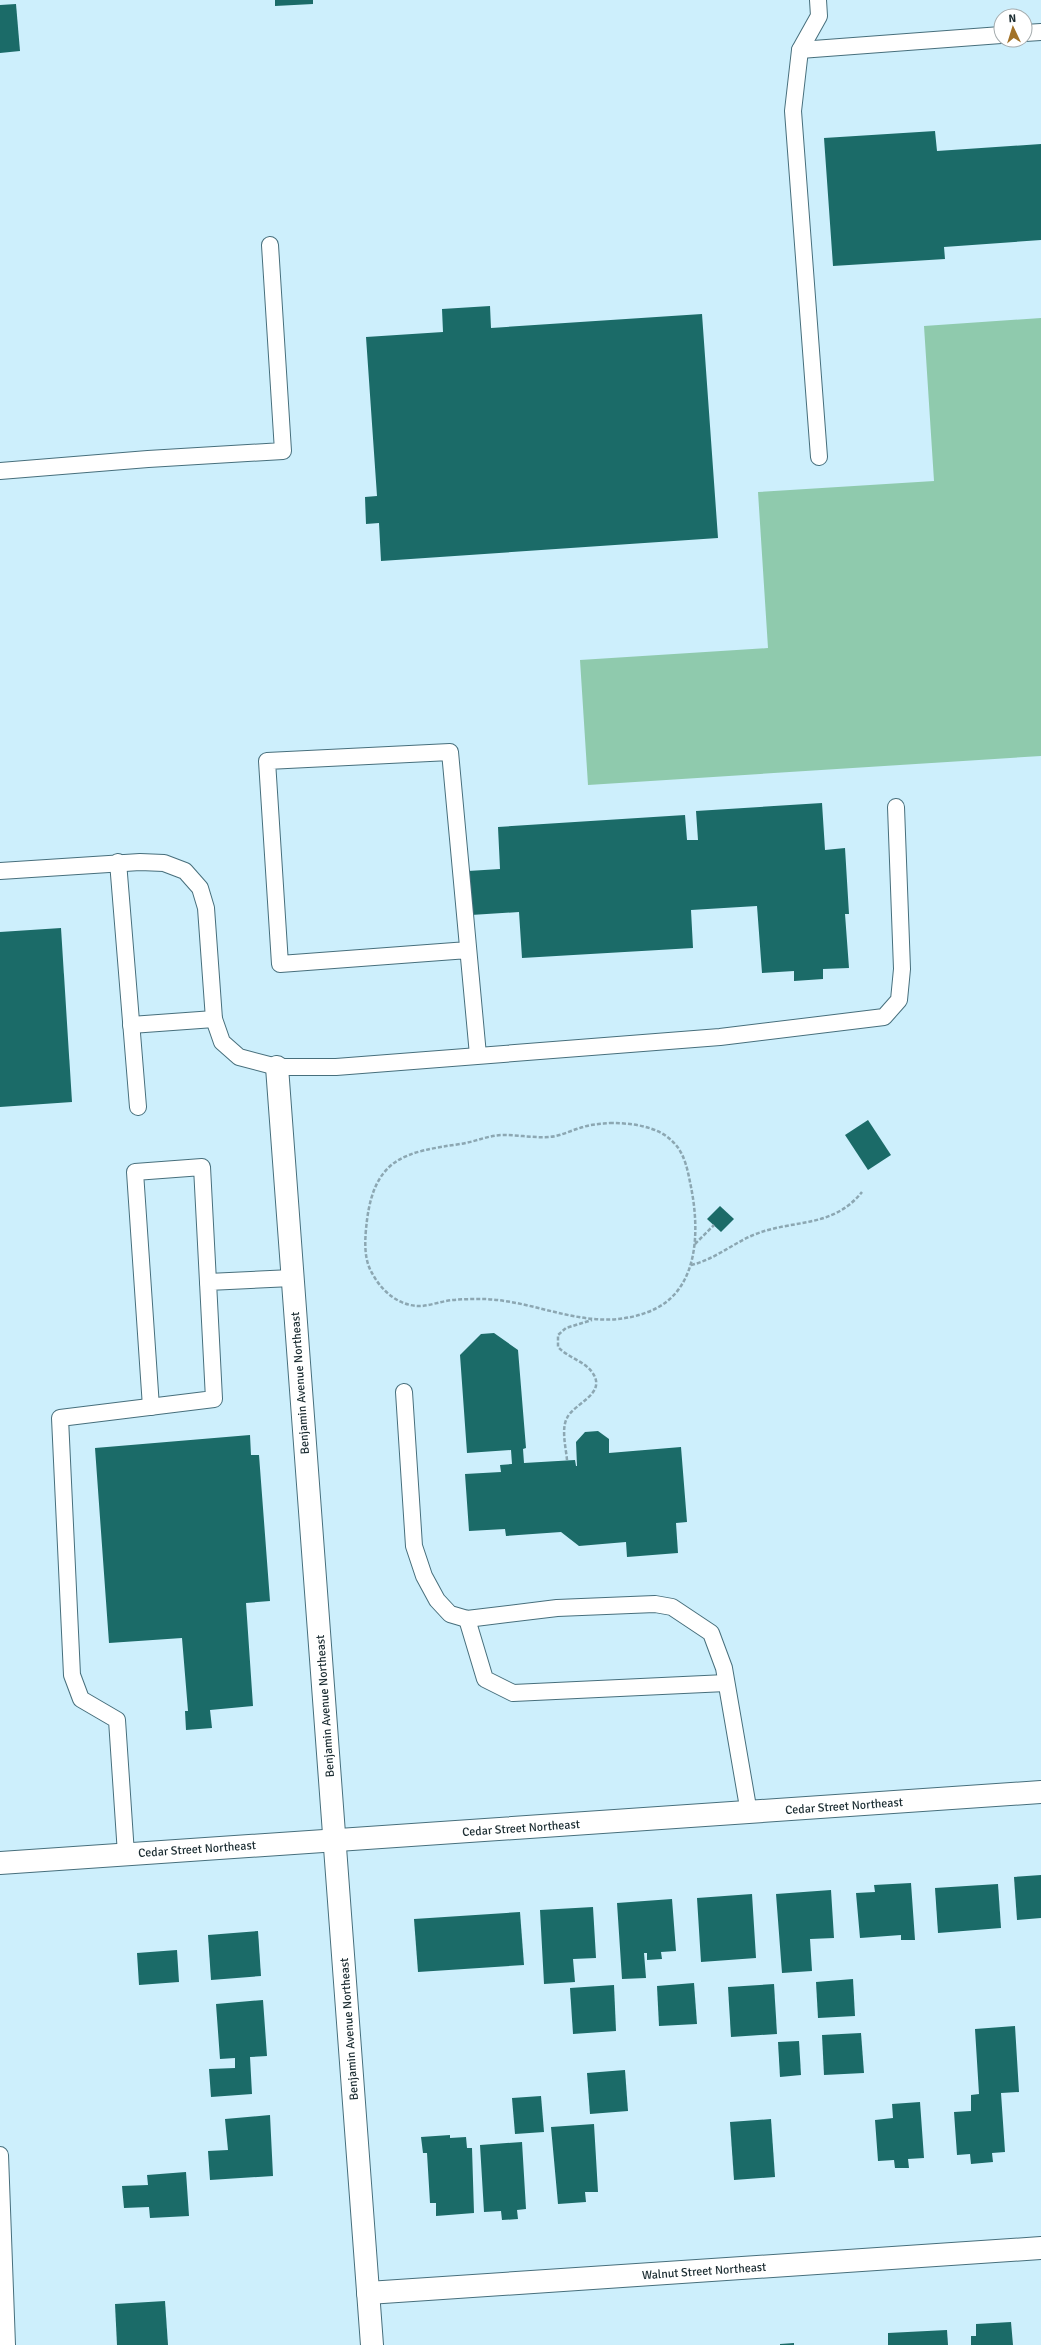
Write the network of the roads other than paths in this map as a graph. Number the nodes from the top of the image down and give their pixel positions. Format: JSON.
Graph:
{"nodes":[{"id":1,"x":818,"y":0,"type":"edge"},
{"id":2,"x":993,"y":36,"type":"edge"},
{"id":3,"x":800,"y":50,"type":"junction"},
{"id":4,"x":270,"y":245,"type":"dead end"},
{"id":5,"x":819,"y":456,"type":"dead end"},
{"id":6,"x":0,"y":471,"type":"edge"},
{"id":7,"x":896,"y":807,"type":"dead end"},
{"id":8,"x":118,"y":862,"type":"junction"},
{"id":9,"x":0,"y":871,"type":"edge"},
{"id":10,"x":468,"y":950,"type":"junction"},
{"id":11,"x":214,"y":1019,"type":"junction"},
{"id":12,"x":131,"y":1025,"type":"junction"},
{"id":13,"x":478,"y":1055,"type":"junction"},
{"id":14,"x":277,"y":1067,"type":"junction"},
{"id":15,"x":138,"y":1106,"type":"dead end"},
{"id":16,"x":292,"y":1278,"type":"junction"},
{"id":17,"x":208,"y":1282,"type":"junction"},
{"id":18,"x":404,"y":1392,"type":"dead end"},
{"id":19,"x":151,"y":1407,"type":"junction"},
{"id":20,"x":467,"y":1619,"type":"junction"},
{"id":21,"x":726,"y":1683,"type":"junction"},
{"id":22,"x":1041,"y":1792,"type":"edge"},
{"id":23,"x":749,"y":1813,"type":"junction"},
{"id":24,"x":336,"y":1840,"type":"junction"},
{"id":25,"x":126,"y":1854,"type":"junction"},
{"id":26,"x":0,"y":1862,"type":"edge"},
{"id":27,"x":0,"y":2155,"type":"edge"},
{"id":28,"x":1041,"y":2248,"type":"edge"},
{"id":29,"x":368,"y":2293,"type":"junction"},
{"id":30,"x":7,"y":2345,"type":"edge"},
{"id":31,"x":372,"y":2345,"type":"edge"}],
"edges":[{"from":1,"to":3,"type":"lane"},
{"from":2,"to":3,"type":"lane"},
{"from":3,"to":5,"type":"lane"},
{"from":4,"to":6,"type":"lane"},
{"from":7,"to":13,"type":"lane"},
{"from":8,"to":9,"type":"lane"},
{"from":8,"to":11,"type":"lane"},
{"from":8,"to":12,"type":"lane"},
{"from":10,"to":10,"type":"lane"},
{"from":10,"to":13,"type":"lane"},
{"from":11,"to":12,"type":"lane"},
{"from":11,"to":14,"type":"lane"},
{"from":12,"to":15,"type":"lane"},
{"from":13,"to":14,"type":"lane"},
{"from":14,"to":16,"type":"street","name":"Benjamin Avenue Northeast"},
{"from":16,"to":17,"type":"lane"},
{"from":16,"to":24,"type":"street","name":"Benjamin Avenue Northeast"},
{"from":17,"to":19,"type":"lane"},
{"from":17,"to":19,"type":"lane"},
{"from":18,"to":20,"type":"lane"},
{"from":19,"to":25,"type":"lane"},
{"from":20,"to":21,"type":"lane"},
{"from":20,"to":21,"type":"lane"},
{"from":21,"to":23,"type":"lane"},
{"from":22,"to":23,"type":"street","name":"Cedar Street Northeast"},
{"from":23,"to":24,"type":"street","name":"Cedar Street Northeast"},
{"from":24,"to":25,"type":"street","name":"Cedar Street Northeast"},
{"from":24,"to":29,"type":"street","name":"Benjamin Avenue Northeast"},
{"from":25,"to":26,"type":"street","name":"Cedar Street Northeast"},
{"from":27,"to":30,"type":"lane"},
{"from":28,"to":29,"type":"street","name":"Walnut Street Northeast"},
{"from":29,"to":31,"type":"street","name":"Benjamin Avenue Northeast"}]}
